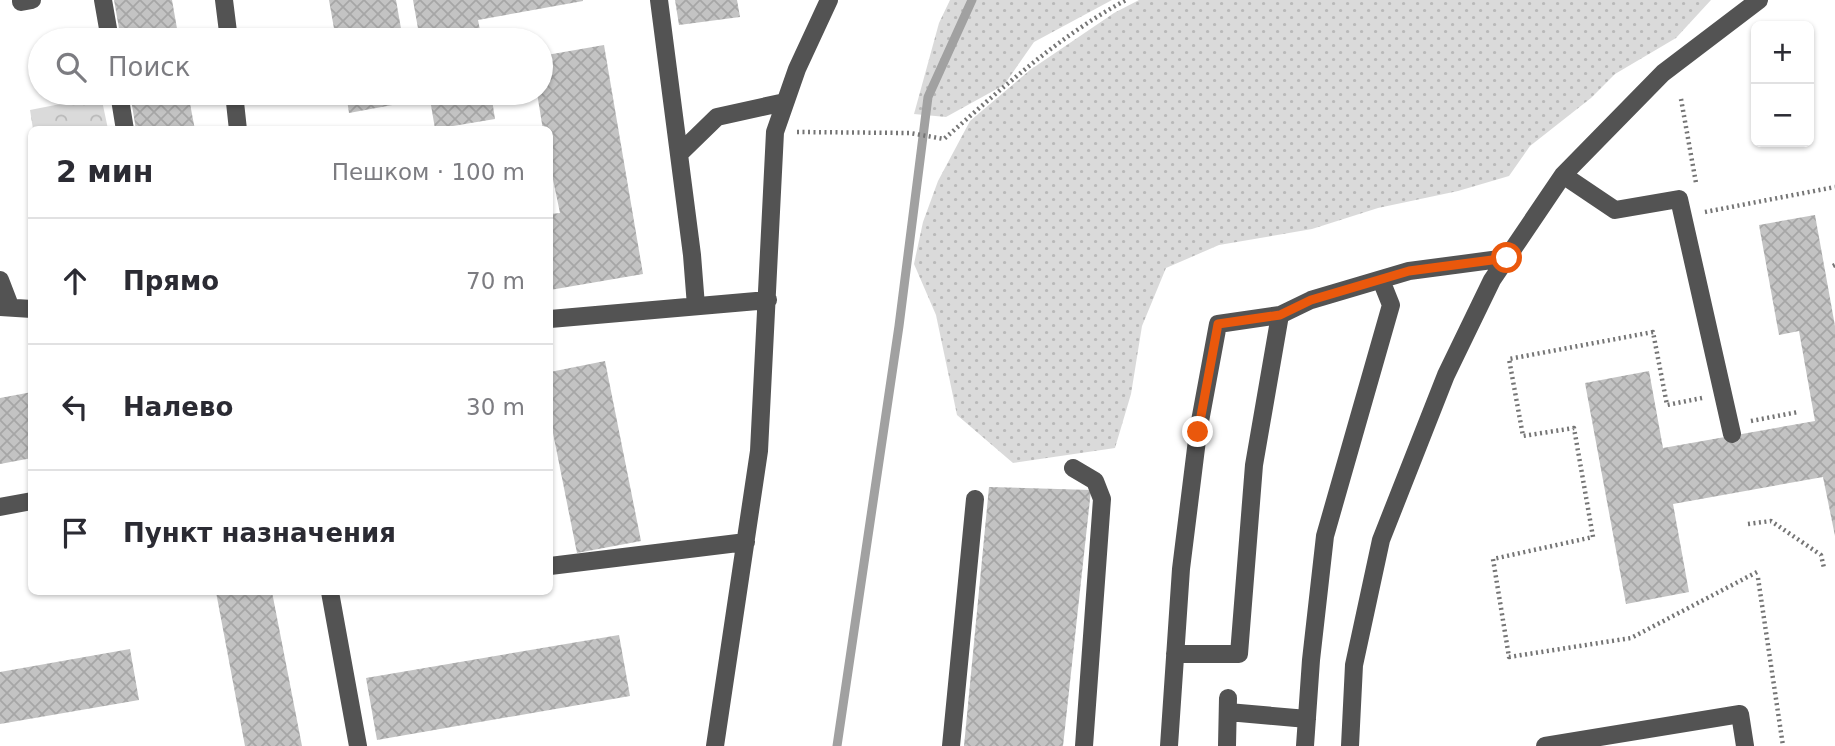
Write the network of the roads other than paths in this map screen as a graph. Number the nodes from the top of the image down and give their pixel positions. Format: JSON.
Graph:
{"nodes":[{"id":1,"x":21,"y":0,"type":"edge"},
{"id":2,"x":32,"y":0,"type":"edge"},
{"id":3,"x":103,"y":0,"type":"edge"},
{"id":4,"x":225,"y":0,"type":"edge"},
{"id":5,"x":659,"y":0,"type":"edge"},
{"id":6,"x":829,"y":0,"type":"edge"},
{"id":7,"x":1759,"y":0,"type":"edge"},
{"id":8,"x":108,"y":28,"type":"edge"},
{"id":9,"x":228,"y":28,"type":"edge"},
{"id":10,"x":785,"y":102,"type":"junction"},
{"id":11,"x":121,"y":105,"type":"edge"},
{"id":12,"x":235,"y":105,"type":"edge"},
{"id":13,"x":124,"y":126,"type":"edge"},
{"id":14,"x":238,"y":126,"type":"edge"},
{"id":15,"x":679,"y":154,"type":"junction"},
{"id":16,"x":1563,"y":175,"type":"junction"},
{"id":17,"x":1507,"y":258,"type":"junction"},
{"id":18,"x":0,"y":280,"type":"edge"},
{"id":19,"x":1381,"y":280,"type":"junction"},
{"id":20,"x":768,"y":300,"type":"junction"},
{"id":21,"x":696,"y":306,"type":"junction"},
{"id":22,"x":5,"y":307,"type":"edge"},
{"id":23,"x":28,"y":309,"type":"edge"},
{"id":24,"x":1280,"y":315,"type":"junction"},
{"id":25,"x":553,"y":319,"type":"edge"},
{"id":26,"x":1730,"y":429,"type":"road end"},
{"id":27,"x":1073,"y":468,"type":"dead end"},
{"id":28,"x":975,"y":499,"type":"dead end"},
{"id":29,"x":28,"y":502,"type":"edge"},
{"id":30,"x":0,"y":507,"type":"edge"},
{"id":31,"x":746,"y":542,"type":"junction"},
{"id":32,"x":553,"y":565,"type":"edge"},
{"id":33,"x":331,"y":595,"type":"edge"},
{"id":34,"x":1175,"y":654,"type":"junction"},
{"id":35,"x":1307,"y":719,"type":"junction"},
{"id":36,"x":1352,"y":745,"type":"edge"},
{"id":37,"x":358,"y":746,"type":"edge"},
{"id":38,"x":715,"y":746,"type":"edge"},
{"id":39,"x":951,"y":746,"type":"edge"},
{"id":40,"x":1084,"y":746,"type":"edge"},
{"id":41,"x":1169,"y":746,"type":"edge"},
{"id":42,"x":1227,"y":746,"type":"edge"},
{"id":43,"x":1305,"y":746,"type":"edge"},
{"id":44,"x":1545,"y":746,"type":"edge"},
{"id":45,"x":1745,"y":746,"type":"edge"}],
"edges":[{"from":1,"to":2,"type":"street"},
{"from":3,"to":8,"type":"street"},
{"from":4,"to":9,"type":"street"},
{"from":5,"to":15,"type":"street"},
{"from":6,"to":10,"type":"street"},
{"from":7,"to":16,"type":"street"},
{"from":10,"to":15,"type":"street"},
{"from":10,"to":20,"type":"street"},
{"from":11,"to":13,"type":"street"},
{"from":12,"to":14,"type":"street"},
{"from":15,"to":21,"type":"street"},
{"from":16,"to":17,"type":"street"},
{"from":16,"to":26,"type":"street"},
{"from":17,"to":19,"type":"street"},
{"from":17,"to":36,"type":"street"},
{"from":18,"to":22,"type":"street"},
{"from":19,"to":24,"type":"street"},
{"from":19,"to":35,"type":"street"},
{"from":20,"to":21,"type":"street"},
{"from":20,"to":31,"type":"street"},
{"from":21,"to":25,"type":"street"},
{"from":22,"to":23,"type":"street"},
{"from":24,"to":34,"type":"street"},
{"from":24,"to":34,"type":"street"},
{"from":27,"to":40,"type":"street"},
{"from":28,"to":39,"type":"street"},
{"from":29,"to":30,"type":"street"},
{"from":31,"to":32,"type":"street"},
{"from":31,"to":38,"type":"street"},
{"from":33,"to":37,"type":"street"},
{"from":34,"to":41,"type":"street"},
{"from":35,"to":42,"type":"street"},
{"from":35,"to":43,"type":"street"},
{"from":44,"to":45,"type":"street"}]}
